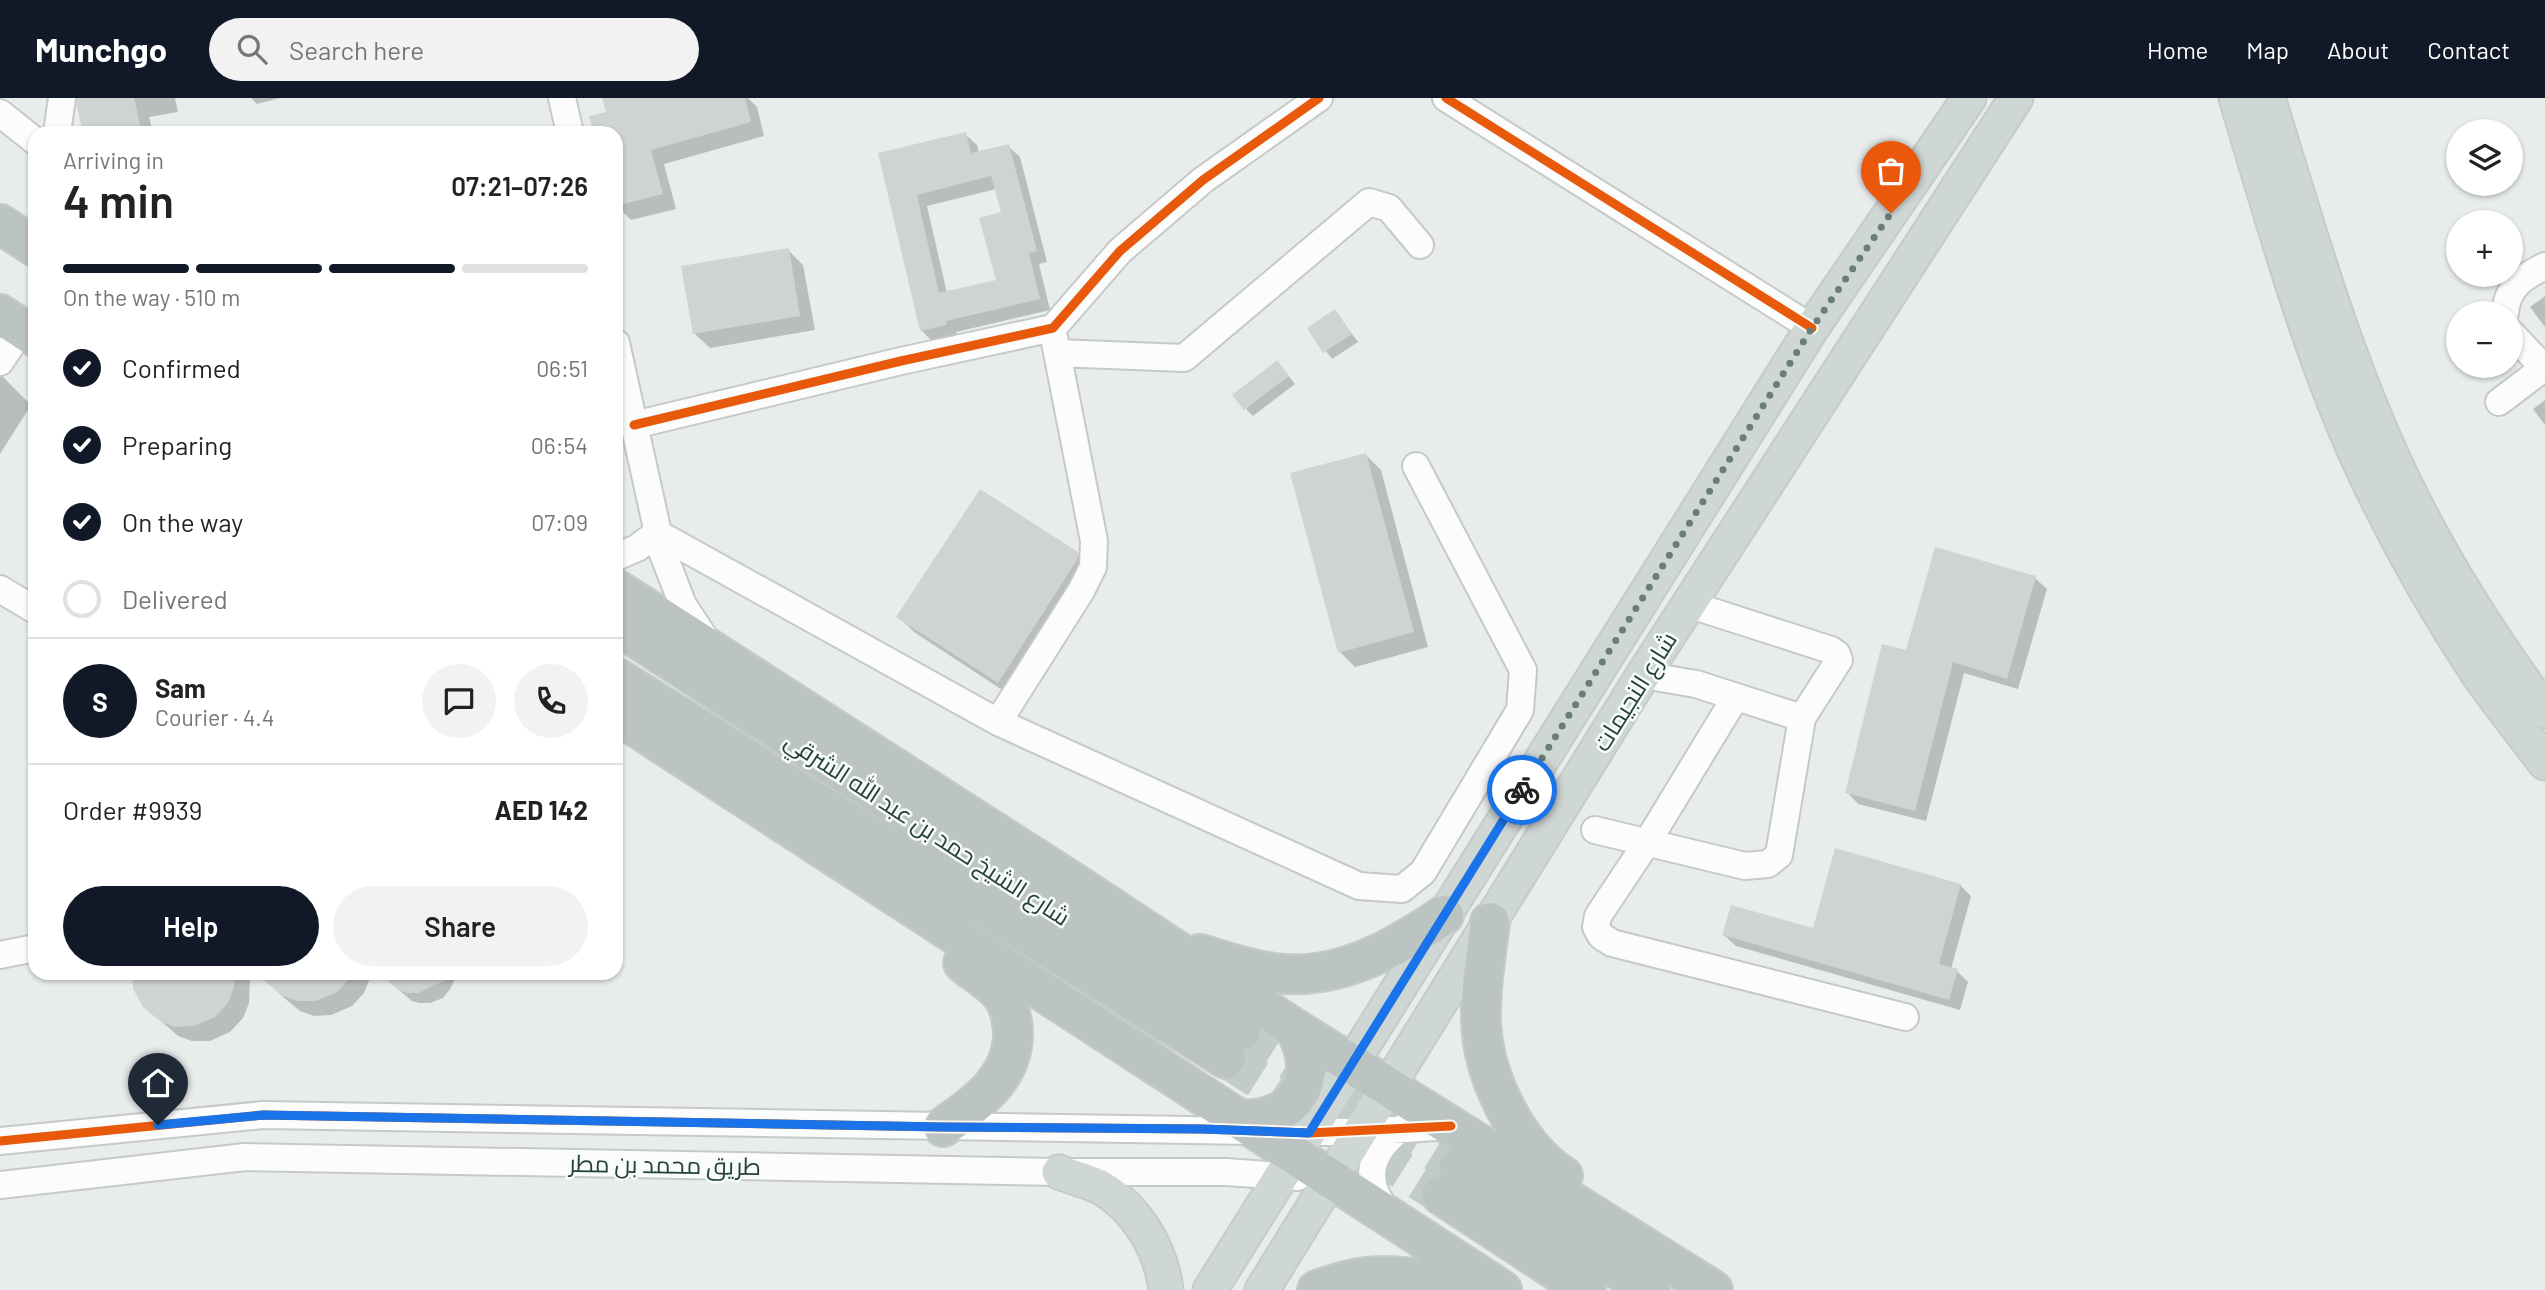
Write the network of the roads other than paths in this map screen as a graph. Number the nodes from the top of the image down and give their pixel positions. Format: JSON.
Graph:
{"nodes":[{"id":1,"x":62,"y":98,"type":"edge"},
{"id":2,"x":562,"y":98,"type":"edge"},
{"id":3,"x":1319,"y":98,"type":"edge"},
{"id":4,"x":1446,"y":98,"type":"edge"},
{"id":5,"x":1969,"y":98,"type":"edge"},
{"id":6,"x":2016,"y":98,"type":"edge"},
{"id":7,"x":2236,"y":98,"type":"edge"},
{"id":8,"x":2268,"y":98,"type":"edge"},
{"id":9,"x":0,"y":113,"type":"edge"},
{"id":10,"x":58,"y":126,"type":"edge"},
{"id":11,"x":568,"y":126,"type":"edge"},
{"id":12,"x":28,"y":135,"type":"edge"},
{"id":13,"x":1420,"y":245,"type":"dead end"},
{"id":14,"x":2545,"y":266,"type":"edge"},
{"id":15,"x":0,"y":292,"type":"edge"},
{"id":16,"x":2508,"y":301,"type":"edge"},
{"id":17,"x":23,"y":323,"type":"edge"},
{"id":18,"x":1812,"y":328,"type":"junction"},
{"id":19,"x":1055,"y":340,"type":"junction"},
{"id":20,"x":2523,"y":345,"type":"edge"},
{"id":21,"x":0,"y":362,"type":"edge"},
{"id":22,"x":2544,"y":367,"type":"edge"},
{"id":23,"x":623,"y":375,"type":"edge"},
{"id":24,"x":2499,"y":402,"type":"dead end"},
{"id":25,"x":634,"y":425,"type":"junction"},
{"id":26,"x":1416,"y":466,"type":"dead end"},
{"id":27,"x":657,"y":533,"type":"junction"},
{"id":28,"x":623,"y":554,"type":"edge"},
{"id":29,"x":0,"y":589,"type":"edge"},
{"id":30,"x":623,"y":593,"type":"edge"},
{"id":31,"x":1688,"y":604,"type":"junction"},
{"id":32,"x":28,"y":606,"type":"edge"},
{"id":33,"x":623,"y":630,"type":"edge"},
{"id":34,"x":718,"y":654,"type":"junction"},
{"id":35,"x":1643,"y":675,"type":"junction"},
{"id":36,"x":623,"y":681,"type":"edge"},
{"id":37,"x":1735,"y":698,"type":"junction"},
{"id":38,"x":2545,"y":711,"type":"edge"},
{"id":39,"x":1801,"y":718,"type":"junction"},
{"id":40,"x":623,"y":720,"type":"edge"},
{"id":41,"x":998,"y":722,"type":"junction"},
{"id":42,"x":2545,"y":763,"type":"edge"},
{"id":43,"x":1595,"y":830,"type":"dead end"},
{"id":44,"x":1648,"y":841,"type":"junction"},
{"id":45,"x":877,"y":883,"type":"junction"},
{"id":46,"x":1444,"y":915,"type":"junction"},
{"id":47,"x":1490,"y":922,"type":"junction"},
{"id":48,"x":1163,"y":943,"type":"junction"},
{"id":49,"x":28,"y":949,"type":"edge"},
{"id":50,"x":0,"y":955,"type":"edge"},
{"id":51,"x":1905,"y":1017,"type":"dead end"},
{"id":52,"x":1294,"y":1028,"type":"junction"},
{"id":53,"x":1353,"y":1064,"type":"junction"},
{"id":54,"x":1388,"y":1086,"type":"junction"},
{"id":55,"x":1248,"y":1125,"type":"junction"},
{"id":56,"x":1451,"y":1126,"type":"junction"},
{"id":57,"x":943,"y":1127,"type":"junction"},
{"id":58,"x":1402,"y":1128,"type":"junction"},
{"id":59,"x":1360,"y":1132,"type":"junction"},
{"id":60,"x":0,"y":1141,"type":"edge"},
{"id":61,"x":1296,"y":1155,"type":"junction"},
{"id":62,"x":1059,"y":1172,"type":"junction"},
{"id":63,"x":1331,"y":1179,"type":"junction"},
{"id":64,"x":0,"y":1185,"type":"edge"},
{"id":65,"x":1396,"y":1221,"type":"junction"},
{"id":66,"x":1657,"y":1274,"type":"edge"},
{"id":67,"x":1166,"y":1290,"type":"edge"},
{"id":68,"x":1210,"y":1290,"type":"edge"},
{"id":69,"x":1262,"y":1290,"type":"edge"},
{"id":70,"x":1317,"y":1290,"type":"edge"},
{"id":71,"x":1477,"y":1290,"type":"edge"},
{"id":72,"x":1502,"y":1290,"type":"edge"},
{"id":73,"x":1586,"y":1290,"type":"edge"},
{"id":74,"x":1713,"y":1290,"type":"edge"}],
"edges":[{"from":1,"to":10,"type":"street"},
{"from":2,"to":11,"type":"street"},
{"from":3,"to":19,"type":"street"},
{"from":4,"to":18,"type":"street"},
{"from":5,"to":18,"type":"main road","name":"شارع النجيمات"},
{"from":6,"to":31,"type":"main road","name":"شارع النجيمات"},
{"from":7,"to":42,"type":"main road"},
{"from":8,"to":38,"type":"main road"},
{"from":9,"to":12,"type":"street"},
{"from":13,"to":19,"type":"street"},
{"from":14,"to":16,"type":"street"},
{"from":15,"to":17,"type":"highway"},
{"from":17,"to":21,"type":"street"},
{"from":18,"to":46,"type":"main road","name":"شارع النجيمات"},
{"from":19,"to":25,"type":"street"},
{"from":19,"to":41,"type":"street"},
{"from":20,"to":22,"type":"street"},
{"from":22,"to":24,"type":"street"},
{"from":23,"to":25,"type":"street"},
{"from":25,"to":27,"type":"street"},
{"from":26,"to":41,"type":"street"},
{"from":27,"to":28,"type":"street"},
{"from":27,"to":34,"type":"street"},
{"from":27,"to":41,"type":"street"},
{"from":29,"to":32,"type":"street"},
{"from":30,"to":34,"type":"highway"},
{"from":31,"to":35,"type":"main road","name":"شارع النجيمات"},
{"from":31,"to":39,"type":"street"},
{"from":33,"to":36,"type":"highway","name":"شارع الشيخ حمد بن عبد الله الشرقي"},
{"from":34,"to":48,"type":"highway"},
{"from":35,"to":37,"type":"street"},
{"from":35,"to":47,"type":"main road","name":"شارع النجيمات"},
{"from":37,"to":39,"type":"street"},
{"from":37,"to":44,"type":"street"},
{"from":39,"to":44,"type":"street"},
{"from":40,"to":45,"type":"highway"},
{"from":43,"to":44,"type":"street"},
{"from":44,"to":51,"type":"street"},
{"from":45,"to":55,"type":"highway"},
{"from":45,"to":57,"type":"highway"},
{"from":46,"to":48,"type":"highway"},
{"from":46,"to":53,"type":"main road","name":"شارع النجيمات"},
{"from":47,"to":54,"type":"main road","name":"شارع النجيمات"},
{"from":47,"to":66,"type":"highway"},
{"from":48,"to":52,"type":"highway"},
{"from":49,"to":50,"type":"street"},
{"from":52,"to":53,"type":"highway"},
{"from":52,"to":55,"type":"highway"},
{"from":53,"to":54,"type":"highway"},
{"from":53,"to":61,"type":"main road","name":"شارع النجيمات"},
{"from":54,"to":56,"type":"highway"},
{"from":54,"to":59,"type":"main road","name":"شارع النجيمات"},
{"from":55,"to":57,"type":"street","name":"طريق محمد بن مطر"},
{"from":55,"to":61,"type":"highway"},
{"from":56,"to":58,"type":"street","name":"طريق محمد بن مطر"},
{"from":56,"to":66,"type":"highway"},
{"from":57,"to":60,"type":"street","name":"طريق محمد بن مطر"},
{"from":58,"to":59,"type":"street","name":"طريق محمد بن مطر"},
{"from":58,"to":65,"type":"street"},
{"from":59,"to":61,"type":"street","name":"طريق محمد بن مطر"},
{"from":59,"to":63,"type":"main road","name":"شارع النجيمات"},
{"from":61,"to":62,"type":"street","name":"طريق محمد بن مطر"},
{"from":61,"to":63,"type":"highway"},
{"from":61,"to":68,"type":"main road","name":"شارع النجيمات"},
{"from":62,"to":64,"type":"street","name":"طريق محمد بن مطر"},
{"from":62,"to":67,"type":"main road"},
{"from":63,"to":65,"type":"highway"},
{"from":63,"to":69,"type":"main road","name":"شارع النجيمات"},
{"from":65,"to":72,"type":"highway"},
{"from":66,"to":73,"type":"highway"},
{"from":66,"to":74,"type":"highway"},
{"from":70,"to":71,"type":"highway"}]}
